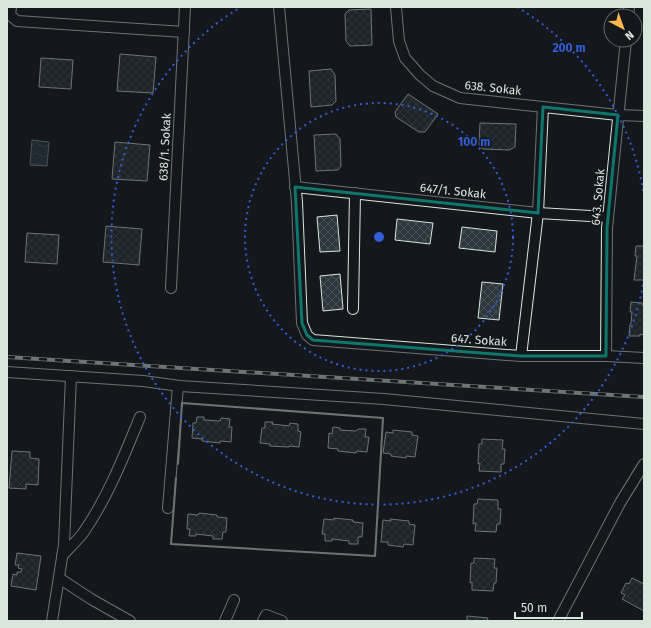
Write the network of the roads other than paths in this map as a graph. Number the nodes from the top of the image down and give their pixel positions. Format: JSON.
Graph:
{"nodes":[{"id":1,"x":11,"y":7,"type":"edge"},
{"id":2,"x":185,"y":7,"type":"edge"},
{"id":3,"x":279,"y":7,"type":"edge"},
{"id":4,"x":396,"y":7,"type":"edge"},
{"id":5,"x":184,"y":32,"type":"junction"},
{"id":6,"x":625,"y":48,"type":"edge"},
{"id":7,"x":543,"y":107,"type":"junction"},
{"id":8,"x":618,"y":115,"type":"junction"},
{"id":9,"x":644,"y":116,"type":"edge"},
{"id":10,"x":295,"y":187,"type":"junction"},
{"id":11,"x":355,"y":194,"type":"junction"},
{"id":12,"x":538,"y":213,"type":"junction"},
{"id":13,"x":608,"y":217,"type":"junction"},
{"id":14,"x":171,"y":288,"type":"dead end"},
{"id":15,"x":353,"y":309,"type":"dead end"},
{"id":16,"x":521,"y":356,"type":"junction"},
{"id":17,"x":606,"y":356,"type":"junction"},
{"id":18,"x":644,"y":358,"type":"edge"},
{"id":19,"x":7,"y":372,"type":"edge"},
{"id":20,"x":71,"y":376,"type":"junction"},
{"id":21,"x":178,"y":386,"type":"junction"},
{"id":22,"x":140,"y":417,"type":"dead end"},
{"id":23,"x":644,"y":424,"type":"edge"},
{"id":24,"x":644,"y":464,"type":"edge"},
{"id":25,"x":168,"y":508,"type":"dead end"},
{"id":26,"x":62,"y":556,"type":"junction"},
{"id":27,"x":59,"y":578,"type":"junction"},
{"id":28,"x":234,"y":600,"type":"dead end"},
{"id":29,"x":52,"y":621,"type":"edge"},
{"id":30,"x":130,"y":621,"type":"edge"},
{"id":31,"x":225,"y":621,"type":"edge"},
{"id":32,"x":263,"y":621,"type":"edge"},
{"id":33,"x":282,"y":621,"type":"edge"},
{"id":34,"x":558,"y":621,"type":"edge"}],
"edges":[{"from":1,"to":5,"type":"street"},
{"from":2,"to":5,"type":"street","name":"638/1. Sokak"},
{"from":3,"to":10,"type":"street"},
{"from":4,"to":7,"type":"street","name":"638. Sokak"},
{"from":5,"to":14,"type":"street","name":"638/1. Sokak"},
{"from":6,"to":8,"type":"street","name":"643. Sokak"},
{"from":7,"to":8,"type":"street","name":"638. Sokak"},
{"from":7,"to":12,"type":"street"},
{"from":8,"to":9,"type":"street","name":"638. Sokak"},
{"from":8,"to":13,"type":"street","name":"643. Sokak"},
{"from":10,"to":11,"type":"street","name":"647/1. Sokak"},
{"from":10,"to":16,"type":"street","name":"647. Sokak"},
{"from":11,"to":12,"type":"street","name":"647/1. Sokak"},
{"from":11,"to":15,"type":"street"},
{"from":12,"to":13,"type":"street","name":"647/1. Sokak"},
{"from":12,"to":16,"type":"street"},
{"from":13,"to":17,"type":"street","name":"643. Sokak"},
{"from":16,"to":17,"type":"street","name":"647. Sokak"},
{"from":17,"to":18,"type":"street","name":"647. Sokak"},
{"from":19,"to":20,"type":"street"},
{"from":20,"to":21,"type":"street"},
{"from":20,"to":26,"type":"street"},
{"from":21,"to":23,"type":"street"},
{"from":21,"to":25,"type":"street"},
{"from":22,"to":26,"type":"street"},
{"from":24,"to":34,"type":"street"},
{"from":26,"to":27,"type":"street"},
{"from":27,"to":29,"type":"street"},
{"from":27,"to":30,"type":"street"},
{"from":28,"to":31,"type":"street"},
{"from":32,"to":33,"type":"street"}]}
